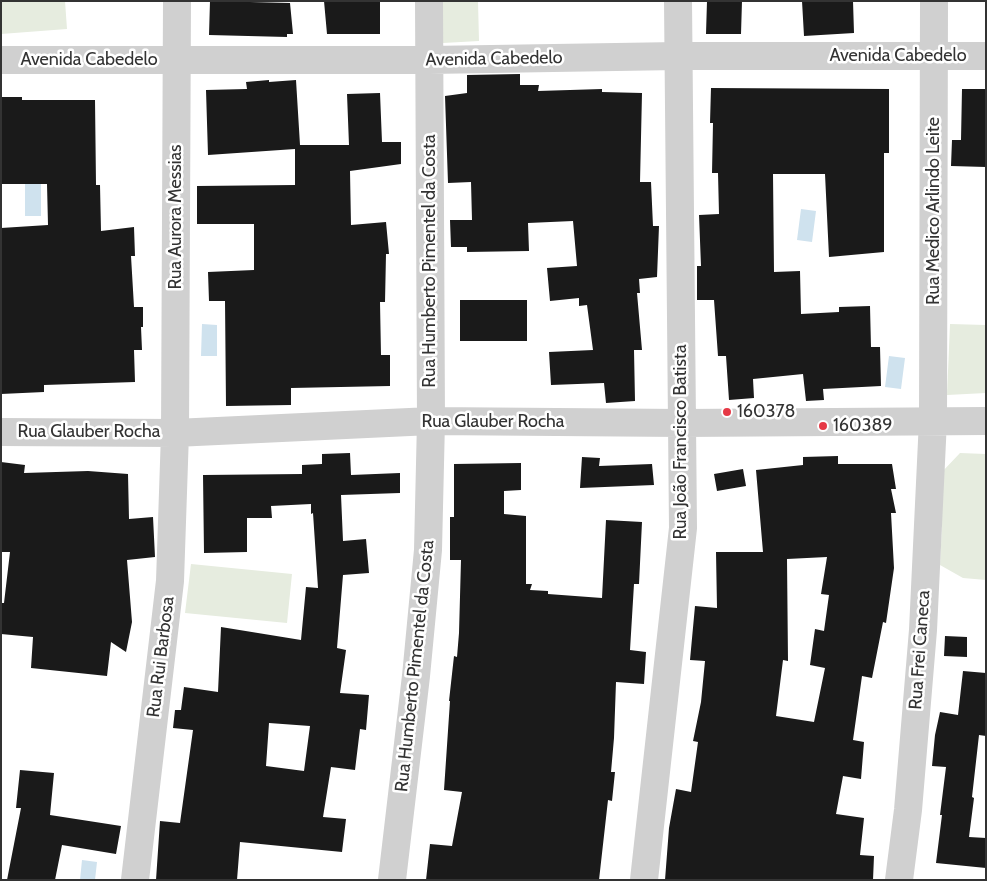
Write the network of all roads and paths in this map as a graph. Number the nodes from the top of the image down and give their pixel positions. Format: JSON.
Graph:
{"nodes":[{"id":1,"x":177,"y":1,"type":"edge"},
{"id":2,"x":429,"y":1,"type":"edge"},
{"id":3,"x":678,"y":1,"type":"edge"},
{"id":4,"x":934,"y":1,"type":"edge"},
{"id":5,"x":678,"y":56,"type":"junction"},
{"id":6,"x":935,"y":56,"type":"junction"},
{"id":7,"x":986,"y":56,"type":"edge"},
{"id":8,"x":1,"y":60,"type":"edge"},
{"id":9,"x":177,"y":60,"type":"junction"},
{"id":10,"x":429,"y":60,"type":"junction"},
{"id":11,"x":431,"y":420,"type":"junction"},
{"id":12,"x":933,"y":420,"type":"junction"},
{"id":13,"x":986,"y":421,"type":"edge"},
{"id":14,"x":682,"y":423,"type":"junction"},
{"id":15,"x":1,"y":432,"type":"edge"},
{"id":16,"x":175,"y":433,"type":"junction"},
{"id":17,"x":135,"y":880,"type":"edge"},
{"id":18,"x":392,"y":880,"type":"edge"},
{"id":19,"x":644,"y":880,"type":"edge"},
{"id":20,"x":899,"y":880,"type":"edge"}],
"edges":[{"from":1,"to":9,"type":"street","name":"Rua Aurora Messias"},
{"from":2,"to":10,"type":"street","name":"Rua Humberto Pimentel da Costa"},
{"from":3,"to":5,"type":"street","name":"Rua João Francisco Batista"},
{"from":4,"to":6,"type":"street","name":"Rua Medico Arlindo Leite"},
{"from":5,"to":6,"type":"street","name":"Avenida Cabedelo"},
{"from":5,"to":10,"type":"street","name":"Avenida Cabedelo"},
{"from":5,"to":14,"type":"street","name":"Rua João Francisco Batista"},
{"from":6,"to":7,"type":"street","name":"Avenida Cabedelo"},
{"from":6,"to":12,"type":"street","name":"Rua Medico Arlindo Leite"},
{"from":8,"to":9,"type":"street","name":"Avenida Cabedelo"},
{"from":9,"to":10,"type":"street","name":"Avenida Cabedelo"},
{"from":9,"to":16,"type":"street","name":"Rua Aurora Messias"},
{"from":10,"to":11,"type":"street","name":"Rua Humberto Pimentel da Costa"},
{"from":11,"to":14,"type":"street","name":"Rua Glauber Rocha"},
{"from":11,"to":16,"type":"street","name":"Rua Glauber Rocha"},
{"from":11,"to":18,"type":"street","name":"Rua Humberto Pimentel da Costa"},
{"from":12,"to":13,"type":"street","name":"Rua Glauber Rocha"},
{"from":12,"to":14,"type":"street","name":"Rua Glauber Rocha"},
{"from":12,"to":20,"type":"street","name":"Rua Frei Caneca"},
{"from":14,"to":19,"type":"street","name":"Rua João Francisco Batista"},
{"from":15,"to":16,"type":"street","name":"Rua Glauber Rocha"},
{"from":16,"to":17,"type":"street","name":"Rua Rui Barbosa"}]}
